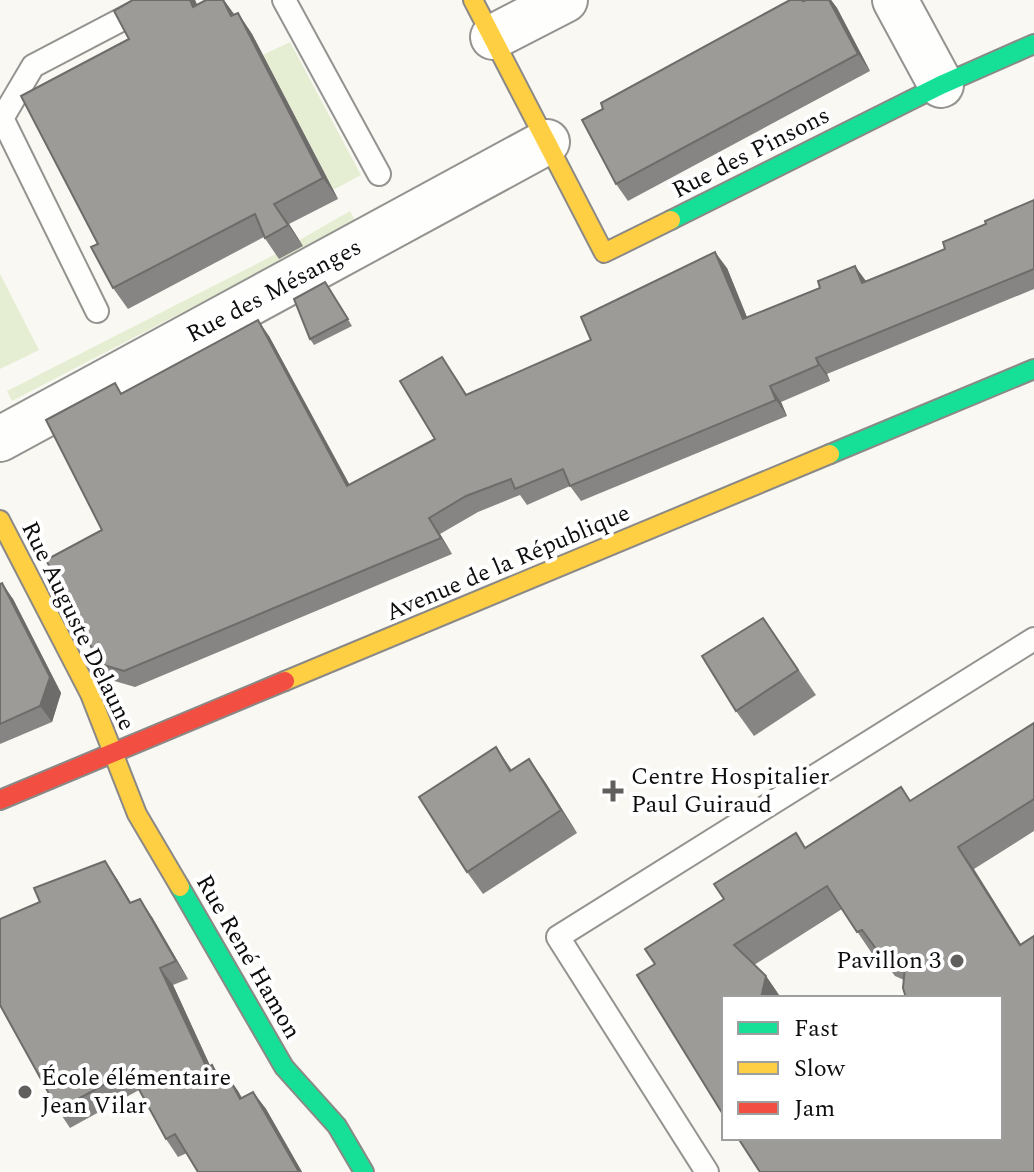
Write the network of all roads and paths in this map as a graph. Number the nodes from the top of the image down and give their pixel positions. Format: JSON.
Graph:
{"nodes":[{"id":1,"x":159,"y":0,"type":"edge"},
{"id":2,"x":284,"y":0,"type":"edge"},
{"id":3,"x":565,"y":0,"type":"edge"},
{"id":4,"x":895,"y":0,"type":"edge"},
{"id":5,"x":483,"y":18,"type":"edge"},
{"id":6,"x":1033,"y":48,"type":"edge"},
{"id":7,"x":941,"y":85,"type":"junction"},
{"id":8,"x":1,"y":121,"type":"edge"},
{"id":9,"x":547,"y":142,"type":"junction"},
{"id":10,"x":379,"y":174,"type":"dead end"},
{"id":11,"x":97,"y":311,"type":"dead end"},
{"id":12,"x":1034,"y":369,"type":"edge"},
{"id":13,"x":0,"y":439,"type":"edge"},
{"id":14,"x":0,"y":520,"type":"edge"},
{"id":15,"x":1034,"y":639,"type":"edge"},
{"id":16,"x":113,"y":753,"type":"junction"},
{"id":17,"x":0,"y":800,"type":"edge"},
{"id":18,"x":364,"y":1172,"type":"edge"},
{"id":19,"x":707,"y":1172,"type":"edge"}],
"edges":[{"from":1,"to":8,"type":"lane"},
{"from":2,"to":10,"type":"lane"},
{"from":3,"to":5,"type":"street"},
{"from":4,"to":7,"type":"street"},
{"from":5,"to":9,"type":"street"},
{"from":6,"to":7,"type":"street","name":"Rue des Pinsons"},
{"from":7,"to":9,"type":"street","name":"Rue des Pinsons"},
{"from":8,"to":11,"type":"lane"},
{"from":9,"to":13,"type":"street","name":"Rue des Mésanges"},
{"from":12,"to":16,"type":"street","name":"Avenue de la République"},
{"from":14,"to":16,"type":"street","name":"Rue Auguste Delaune"},
{"from":15,"to":19,"type":"lane"},
{"from":16,"to":17,"type":"street","name":"Avenue de la République"},
{"from":16,"to":18,"type":"street","name":"Rue René Hamon"}]}
